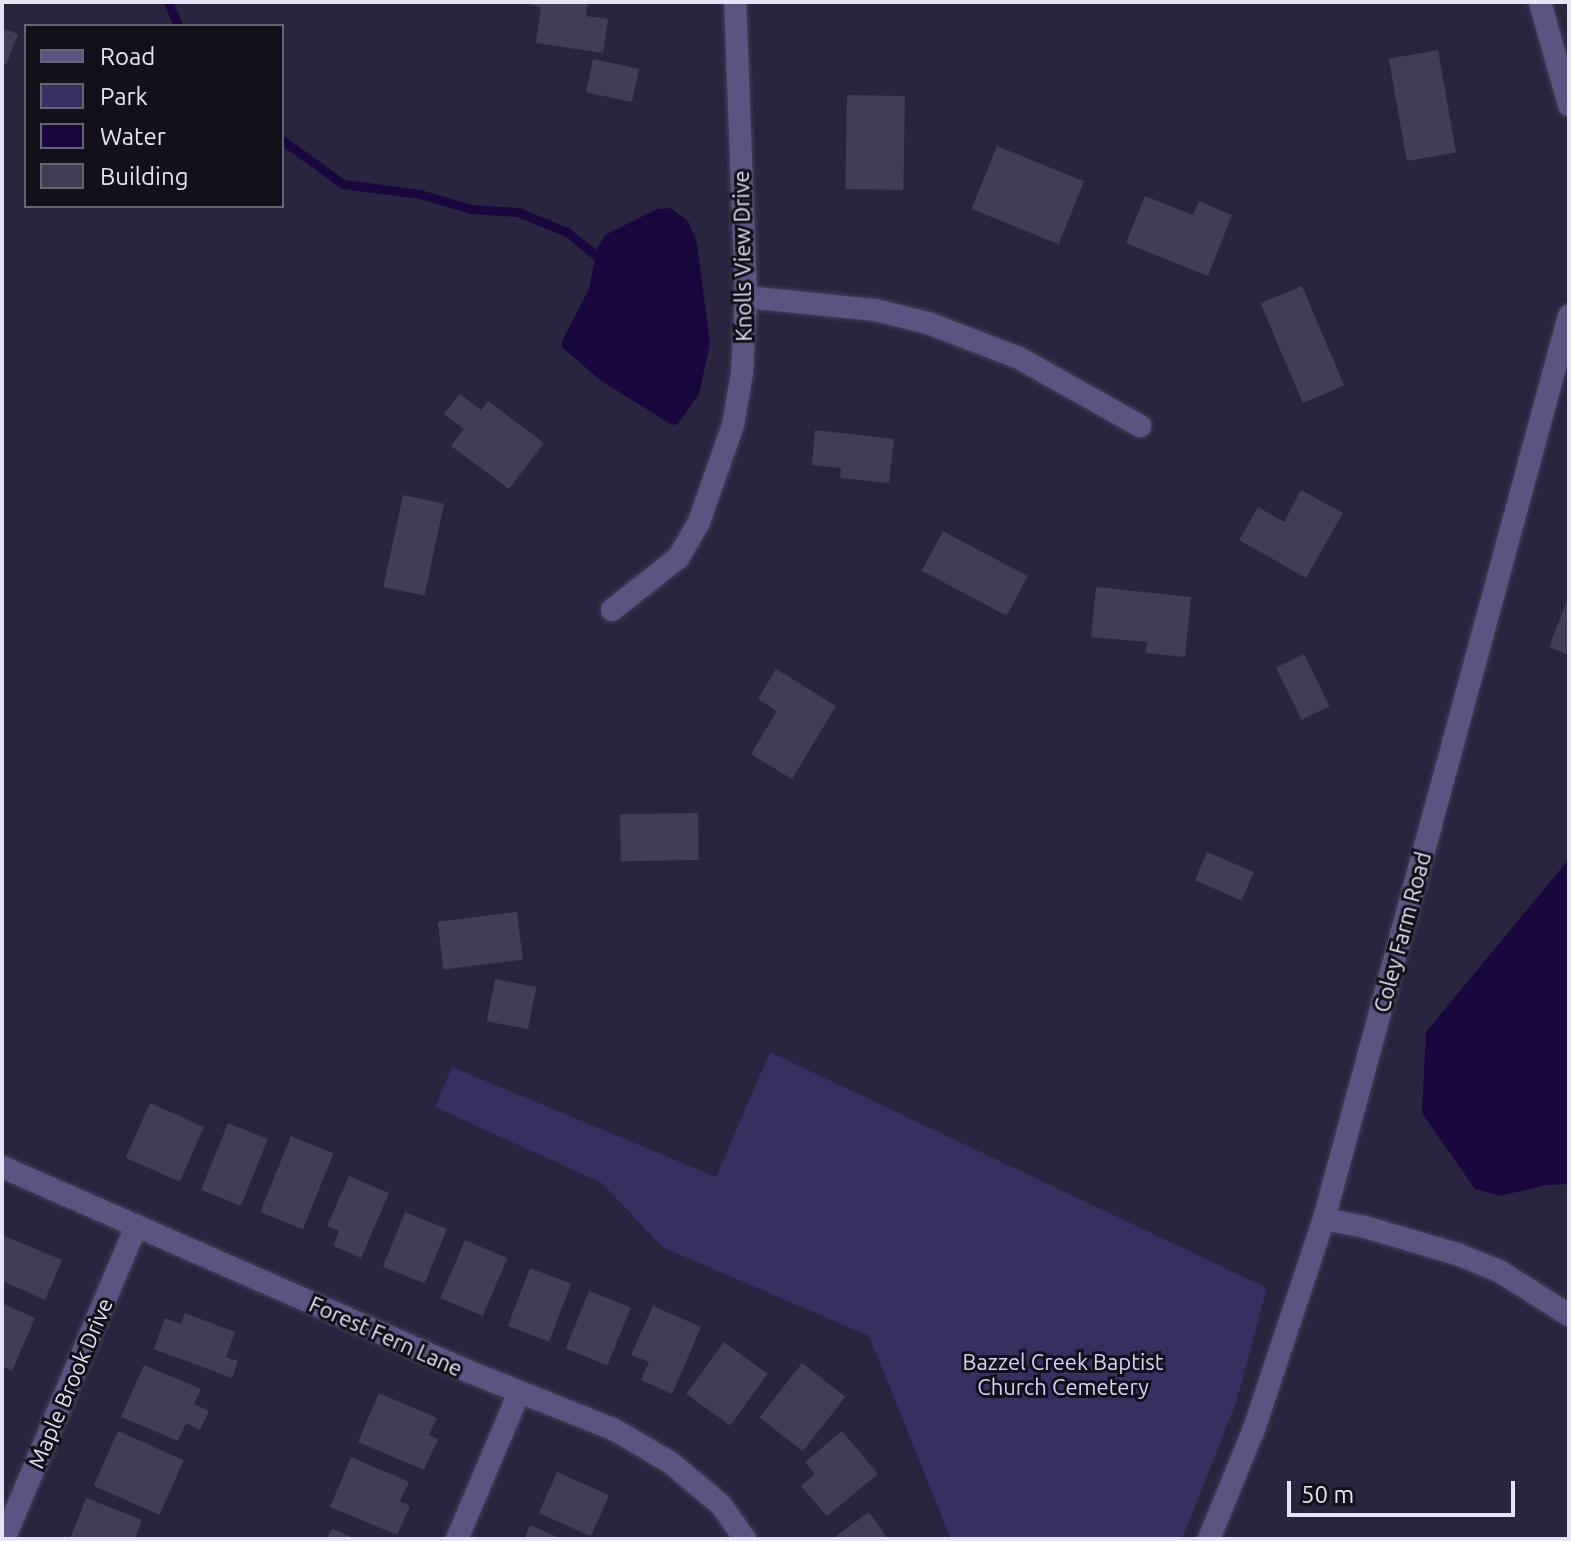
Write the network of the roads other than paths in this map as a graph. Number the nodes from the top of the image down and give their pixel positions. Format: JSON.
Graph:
{"nodes":[{"id":1,"x":735,"y":2,"type":"edge"},
{"id":2,"x":1540,"y":2,"type":"edge"},
{"id":3,"x":1569,"y":105,"type":"edge"},
{"id":4,"x":746,"y":297,"type":"junction"},
{"id":5,"x":1569,"y":316,"type":"edge"},
{"id":6,"x":1140,"y":426,"type":"dead end"},
{"id":7,"x":612,"y":610,"type":"dead end"},
{"id":8,"x":2,"y":1167,"type":"edge"},
{"id":9,"x":1324,"y":1219,"type":"junction"},
{"id":10,"x":136,"y":1226,"type":"junction"},
{"id":11,"x":1569,"y":1315,"type":"edge"},
{"id":12,"x":519,"y":1393,"type":"junction"},
{"id":13,"x":4,"y":1539,"type":"edge"},
{"id":14,"x":457,"y":1539,"type":"edge"},
{"id":15,"x":745,"y":1539,"type":"edge"},
{"id":16,"x":1209,"y":1539,"type":"edge"}],
"edges":[{"from":1,"to":4,"type":"street","name":"Knolls View Drive"},
{"from":2,"to":3,"type":"street"},
{"from":4,"to":6,"type":"street"},
{"from":4,"to":7,"type":"street","name":"Knolls View Drive"},
{"from":5,"to":9,"type":"street","name":"Coley Farm Road"},
{"from":8,"to":10,"type":"street","name":"Forest Fern Lane"},
{"from":9,"to":11,"type":"street"},
{"from":9,"to":16,"type":"street","name":"Coley Farm Road"},
{"from":10,"to":12,"type":"street","name":"Forest Fern Lane"},
{"from":10,"to":13,"type":"street","name":"Maple Brook Drive"},
{"from":12,"to":14,"type":"street"},
{"from":12,"to":15,"type":"street","name":"Forest Fern Lane"}]}
